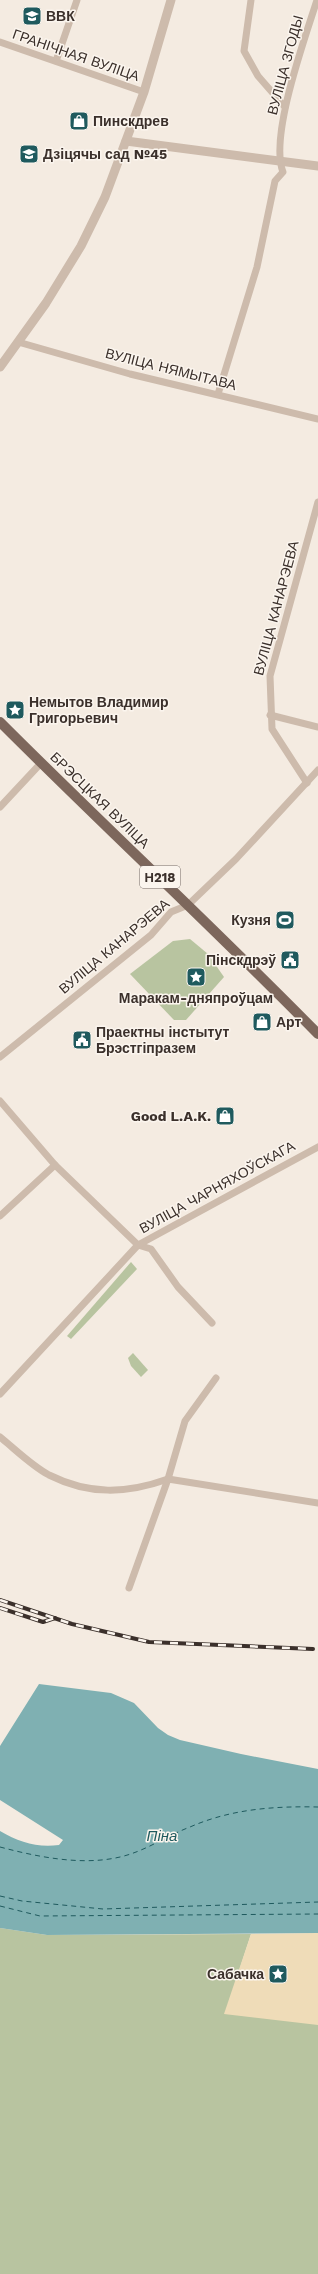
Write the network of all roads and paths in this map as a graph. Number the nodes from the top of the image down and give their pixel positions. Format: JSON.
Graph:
{"nodes":[{"id":1,"x":77,"y":0,"type":"edge"},
{"id":2,"x":171,"y":0,"type":"edge"},
{"id":3,"x":251,"y":0,"type":"edge"},
{"id":4,"x":317,"y":0,"type":"edge"},
{"id":5,"x":0,"y":42,"type":"edge"},
{"id":6,"x":56,"y":61,"type":"junction"},
{"id":7,"x":144,"y":92,"type":"junction"},
{"id":8,"x":285,"y":108,"type":"junction"},
{"id":9,"x":126,"y":141,"type":"junction"},
{"id":10,"x":279,"y":162,"type":"junction"},
{"id":11,"x":318,"y":166,"type":"edge"},
{"id":12,"x":18,"y":342,"type":"junction"},
{"id":13,"x":0,"y":367,"type":"edge"},
{"id":14,"x":218,"y":394,"type":"junction"},
{"id":15,"x":318,"y":419,"type":"edge"},
{"id":16,"x":318,"y":502,"type":"edge"},
{"id":17,"x":270,"y":715,"type":"junction"},
{"id":18,"x":0,"y":722,"type":"edge"},
{"id":19,"x":318,"y":727,"type":"edge"},
{"id":20,"x":41,"y":763,"type":"junction"},
{"id":21,"x":318,"y":770,"type":"edge"},
{"id":22,"x":307,"y":783,"type":"junction"},
{"id":23,"x":0,"y":807,"type":"edge"},
{"id":24,"x":188,"y":905,"type":"junction"},
{"id":25,"x":318,"y":1034,"type":"edge"},
{"id":26,"x":0,"y":1057,"type":"edge"},
{"id":27,"x":0,"y":1101,"type":"edge"},
{"id":28,"x":318,"y":1147,"type":"edge"},
{"id":29,"x":55,"y":1165,"type":"junction"},
{"id":30,"x":0,"y":1216,"type":"edge"},
{"id":31,"x":138,"y":1245,"type":"junction"},
{"id":32,"x":212,"y":1323,"type":"dead end"},
{"id":33,"x":216,"y":1378,"type":"dead end"},
{"id":34,"x":0,"y":1394,"type":"edge"},
{"id":35,"x":0,"y":1438,"type":"edge"},
{"id":36,"x":168,"y":1479,"type":"junction"},
{"id":37,"x":318,"y":1503,"type":"edge"},
{"id":38,"x":129,"y":1588,"type":"dead end"}],
"edges":[{"from":1,"to":6,"type":"street"},
{"from":2,"to":7,"type":"street"},
{"from":3,"to":8,"type":"street"},
{"from":4,"to":8,"type":"street","name":"ВУЛІЦА ЗГОДЫ"},
{"from":5,"to":6,"type":"street","name":"ГРАНІЧНАЯ ВУЛІЦА"},
{"from":6,"to":7,"type":"street","name":"ГРАНІЧНАЯ ВУЛІЦА"},
{"from":7,"to":9,"type":"street"},
{"from":8,"to":10,"type":"street","name":"ВУЛІЦА ЗГОДЫ"},
{"from":9,"to":10,"type":"street"},
{"from":9,"to":12,"type":"street"},
{"from":10,"to":11,"type":"street"},
{"from":10,"to":14,"type":"street","name":"ВУЛІЦА ЗГОДЫ"},
{"from":12,"to":13,"type":"street"},
{"from":12,"to":14,"type":"street","name":"ВУЛІЦА НЯМЫТАВА"},
{"from":14,"to":15,"type":"street","name":"ВУЛІЦА НЯМЫТАВА"},
{"from":16,"to":17,"type":"street","name":"ВУЛІЦА КАНАРЭЕВА"},
{"from":17,"to":19,"type":"street"},
{"from":17,"to":22,"type":"street","name":"ВУЛІЦА КАНАРЭЕВА"},
{"from":18,"to":20,"type":"main road","name":"БРЭСЦКАЯ ВУЛІЦА","number":"Н218"},
{"from":20,"to":23,"type":"street"},
{"from":20,"to":24,"type":"main road","name":"БРЭСЦКАЯ ВУЛІЦА","number":"Н218"},
{"from":21,"to":22,"type":"street","name":"ВУЛІЦА КАНАРЭЕВА"},
{"from":22,"to":24,"type":"street","name":"ВУЛІЦА КАНАРЭЕВА"},
{"from":24,"to":25,"type":"main road","name":"БРЭСЦКАЯ ВУЛІЦА","number":"Н218"},
{"from":24,"to":26,"type":"street","name":"ВУЛІЦА КАНАРЭЕВА"},
{"from":27,"to":29,"type":"street"},
{"from":28,"to":31,"type":"street","name":"ВУЛІЦА ЧАРНЯХОЎСКАГА"},
{"from":29,"to":30,"type":"street"},
{"from":29,"to":31,"type":"street"},
{"from":31,"to":32,"type":"street"},
{"from":31,"to":34,"type":"street","name":"ВУЛІЦА ЧАРНЯХОЎСКАГА"},
{"from":33,"to":36,"type":"street"},
{"from":35,"to":36,"type":"street"},
{"from":36,"to":37,"type":"street"},
{"from":36,"to":38,"type":"street"}]}
